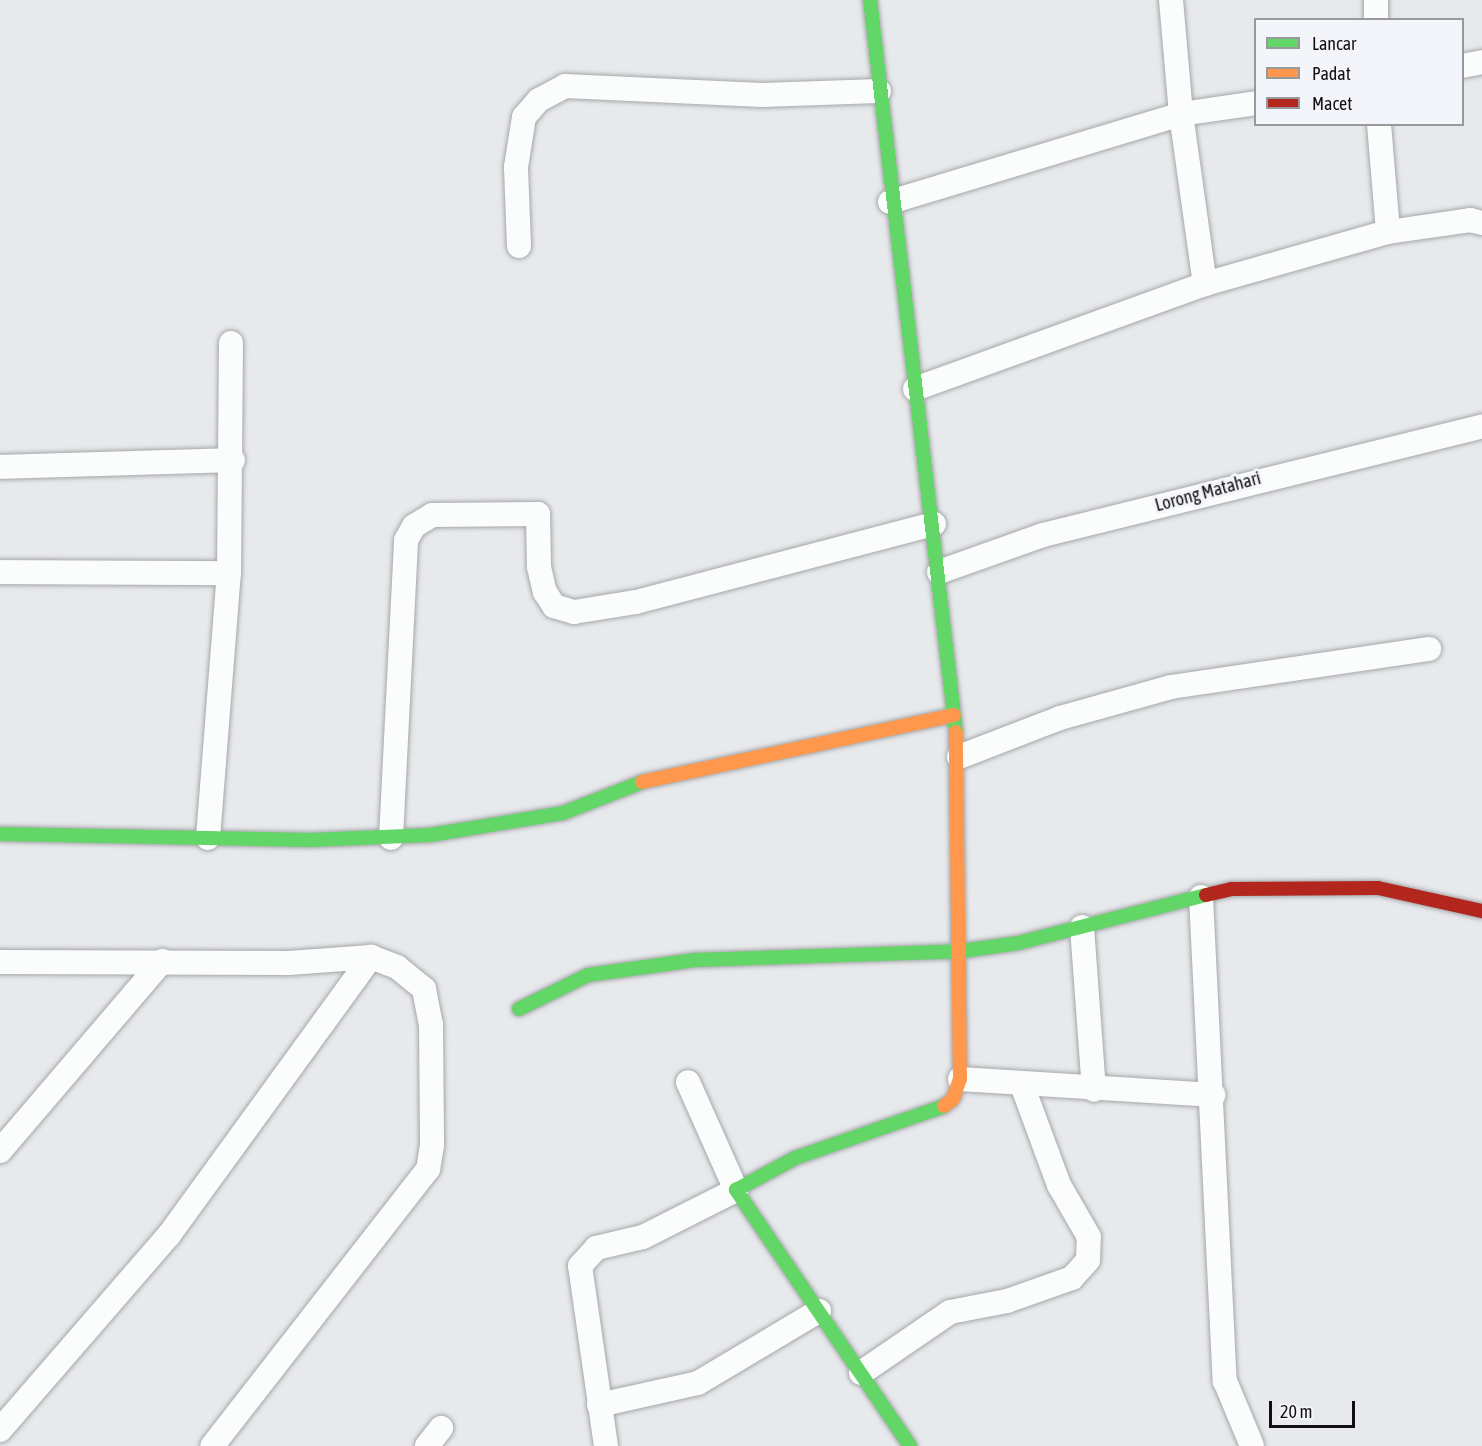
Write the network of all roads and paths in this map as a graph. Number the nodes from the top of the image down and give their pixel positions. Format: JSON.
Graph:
{"nodes":[{"id":1,"x":870,"y":0,"type":"edge"},
{"id":2,"x":1171,"y":0,"type":"edge"},
{"id":3,"x":1376,"y":0,"type":"edge"},
{"id":4,"x":1376,"y":18,"type":"edge"},
{"id":5,"x":1482,"y":62,"type":"edge"},
{"id":6,"x":1464,"y":66,"type":"edge"},
{"id":7,"x":879,"y":91,"type":"junction"},
{"id":8,"x":1254,"y":103,"type":"edge"},
{"id":9,"x":1181,"y":114,"type":"junction"},
{"id":10,"x":1379,"y":126,"type":"edge"},
{"id":11,"x":890,"y":202,"type":"junction"},
{"id":12,"x":1482,"y":223,"type":"edge"},
{"id":13,"x":1388,"y":232,"type":"junction"},
{"id":14,"x":519,"y":246,"type":"dead end"},
{"id":15,"x":1205,"y":284,"type":"junction"},
{"id":16,"x":231,"y":343,"type":"dead end"},
{"id":17,"x":915,"y":389,"type":"junction"},
{"id":18,"x":1482,"y":426,"type":"edge"},
{"id":19,"x":233,"y":460,"type":"junction"},
{"id":20,"x":0,"y":467,"type":"edge"},
{"id":21,"x":934,"y":524,"type":"junction"},
{"id":22,"x":0,"y":572,"type":"edge"},
{"id":23,"x":939,"y":572,"type":"junction"},
{"id":24,"x":229,"y":573,"type":"junction"},
{"id":25,"x":1429,"y":649,"type":"dead end"},
{"id":26,"x":954,"y":715,"type":"junction"},
{"id":27,"x":959,"y":757,"type":"junction"},
{"id":28,"x":0,"y":834,"type":"edge"},
{"id":29,"x":208,"y":838,"type":"junction"},
{"id":30,"x":391,"y":838,"type":"junction"},
{"id":31,"x":1201,"y":897,"type":"junction"},
{"id":32,"x":1482,"y":911,"type":"edge"},
{"id":33,"x":1082,"y":927,"type":"junction"},
{"id":34,"x":962,"y":951,"type":"junction"},
{"id":35,"x":371,"y":957,"type":"junction"},
{"id":36,"x":162,"y":961,"type":"junction"},
{"id":37,"x":0,"y":962,"type":"edge"},
{"id":38,"x":519,"y":1009,"type":"dead end"},
{"id":39,"x":960,"y":1079,"type":"junction"},
{"id":40,"x":688,"y":1082,"type":"dead end"},
{"id":41,"x":1022,"y":1085,"type":"junction"},
{"id":42,"x":1094,"y":1090,"type":"junction"},
{"id":43,"x":1213,"y":1095,"type":"junction"},
{"id":44,"x":0,"y":1151,"type":"edge"},
{"id":45,"x":736,"y":1190,"type":"junction"},
{"id":46,"x":819,"y":1311,"type":"junction"},
{"id":47,"x":861,"y":1373,"type":"junction"},
{"id":48,"x":599,"y":1405,"type":"junction"},
{"id":49,"x":0,"y":1430,"type":"edge"},
{"id":50,"x":212,"y":1446,"type":"edge"},
{"id":51,"x":606,"y":1446,"type":"edge"},
{"id":52,"x":910,"y":1446,"type":"edge"},
{"id":53,"x":1252,"y":1446,"type":"edge"}],
"edges":[{"from":1,"to":7,"type":"street"},
{"from":2,"to":9,"type":"street"},
{"from":3,"to":4,"type":"street"},
{"from":5,"to":6,"type":"street"},
{"from":7,"to":11,"type":"street"},
{"from":7,"to":14,"type":"street"},
{"from":8,"to":9,"type":"street"},
{"from":9,"to":11,"type":"street"},
{"from":9,"to":15,"type":"street"},
{"from":10,"to":13,"type":"street"},
{"from":11,"to":17,"type":"street"},
{"from":12,"to":13,"type":"street"},
{"from":13,"to":15,"type":"street"},
{"from":15,"to":17,"type":"street"},
{"from":16,"to":19,"type":"street"},
{"from":17,"to":21,"type":"street"},
{"from":18,"to":23,"type":"street","name":"Lorong Matahari"},
{"from":19,"to":20,"type":"street"},
{"from":19,"to":24,"type":"street"},
{"from":21,"to":23,"type":"street"},
{"from":21,"to":30,"type":"street"},
{"from":22,"to":24,"type":"street"},
{"from":23,"to":26,"type":"street"},
{"from":24,"to":29,"type":"street"},
{"from":25,"to":27,"type":"street"},
{"from":26,"to":27,"type":"street"},
{"from":26,"to":30,"type":"street"},
{"from":27,"to":34,"type":"street"},
{"from":28,"to":29,"type":"street"},
{"from":29,"to":30,"type":"street"},
{"from":31,"to":32,"type":"street"},
{"from":31,"to":33,"type":"street"},
{"from":31,"to":43,"type":"street"},
{"from":33,"to":34,"type":"street"},
{"from":33,"to":42,"type":"street"},
{"from":34,"to":38,"type":"street"},
{"from":34,"to":39,"type":"street"},
{"from":35,"to":36,"type":"street"},
{"from":35,"to":49,"type":"street"},
{"from":35,"to":50,"type":"street"},
{"from":36,"to":37,"type":"street"},
{"from":36,"to":44,"type":"street"},
{"from":39,"to":41,"type":"street"},
{"from":39,"to":45,"type":"street"},
{"from":40,"to":45,"type":"street"},
{"from":41,"to":42,"type":"street"},
{"from":41,"to":47,"type":"street"},
{"from":42,"to":43,"type":"street"},
{"from":43,"to":53,"type":"street"},
{"from":45,"to":46,"type":"street"},
{"from":45,"to":48,"type":"street"},
{"from":46,"to":47,"type":"street"},
{"from":46,"to":48,"type":"street"},
{"from":47,"to":52,"type":"street"},
{"from":48,"to":51,"type":"street"}]}
